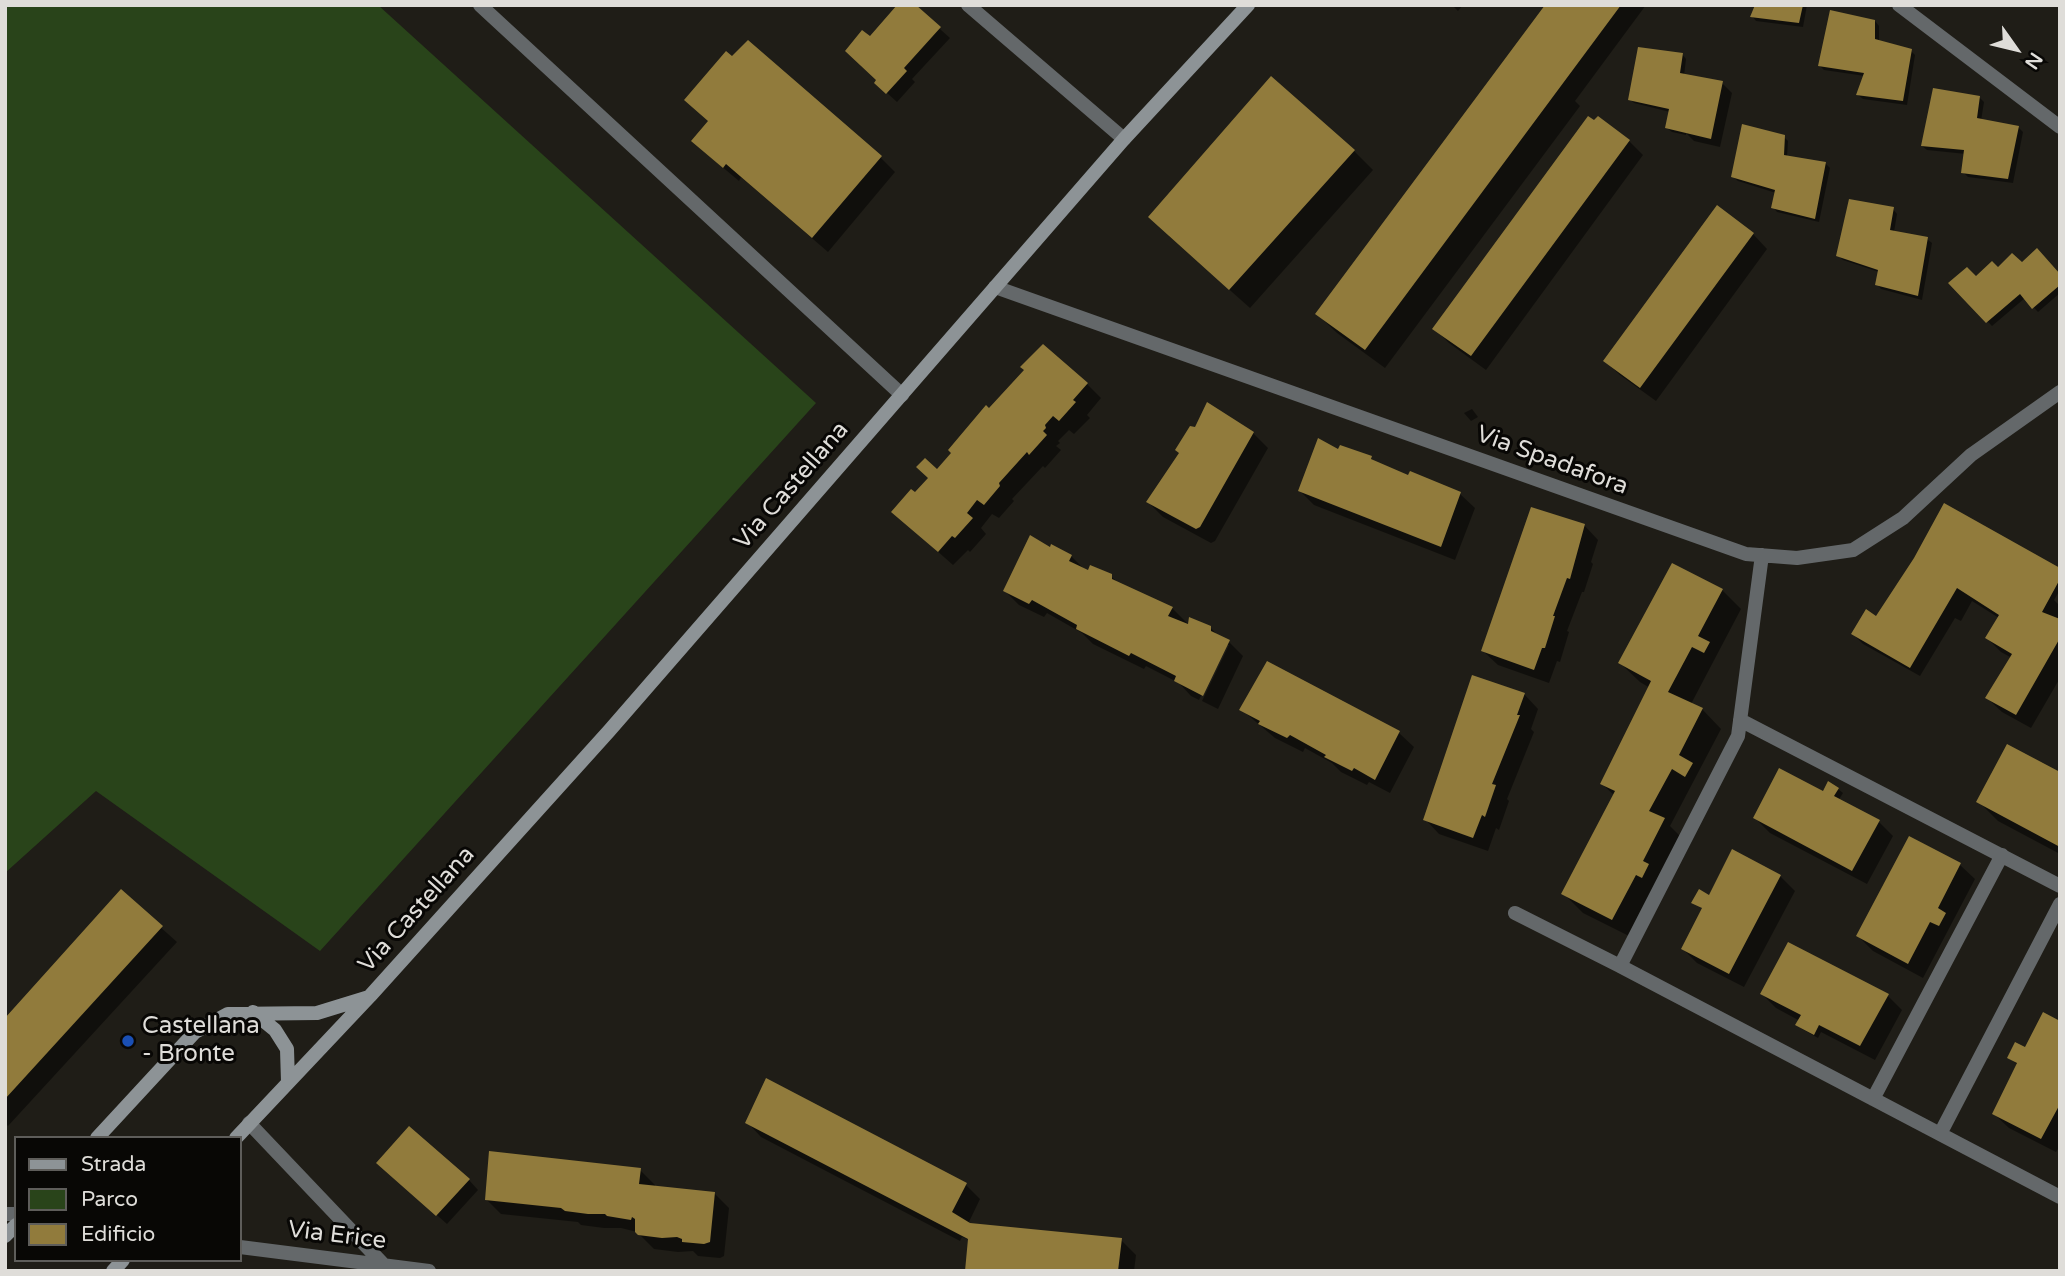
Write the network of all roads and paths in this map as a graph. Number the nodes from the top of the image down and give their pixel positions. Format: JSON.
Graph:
{"nodes":[{"id":1,"x":480,"y":5,"type":"edge"},
{"id":2,"x":968,"y":5,"type":"edge"},
{"id":3,"x":1248,"y":5,"type":"edge"},
{"id":4,"x":1899,"y":5,"type":"edge"},
{"id":5,"x":2060,"y":127,"type":"edge"},
{"id":6,"x":1124,"y":139,"type":"junction"},
{"id":7,"x":995,"y":287,"type":"junction"},
{"id":8,"x":2060,"y":392,"type":"edge"},
{"id":9,"x":902,"y":395,"type":"junction"},
{"id":10,"x":1762,"y":555,"type":"junction"},
{"id":11,"x":1740,"y":720,"type":"junction"},
{"id":12,"x":2001,"y":855,"type":"junction"},
{"id":13,"x":2060,"y":886,"type":"edge"},
{"id":14,"x":2060,"y":904,"type":"edge"},
{"id":15,"x":1515,"y":913,"type":"dead end"},
{"id":16,"x":1620,"y":967,"type":"junction"},
{"id":17,"x":370,"y":996,"type":"junction"},
{"id":18,"x":253,"y":1012,"type":"junction"},
{"id":19,"x":288,"y":1082,"type":"junction"},
{"id":20,"x":1873,"y":1099,"type":"junction"},
{"id":21,"x":249,"y":1123,"type":"junction"},
{"id":22,"x":1940,"y":1134,"type":"junction"},
{"id":23,"x":98,"y":1136,"type":"edge"},
{"id":24,"x":238,"y":1136,"type":"edge"},
{"id":25,"x":2060,"y":1197,"type":"edge"},
{"id":26,"x":242,"y":1247,"type":"edge"},
{"id":27,"x":384,"y":1265,"type":"junction"},
{"id":28,"x":429,"y":1271,"type":"edge"}],
"edges":[{"from":1,"to":9,"type":"street"},
{"from":2,"to":6,"type":"street"},
{"from":3,"to":6,"type":"main road","name":"Via Castellana"},
{"from":4,"to":5,"type":"street"},
{"from":6,"to":7,"type":"main road","name":"Via Castellana"},
{"from":7,"to":9,"type":"main road","name":"Via Castellana"},
{"from":7,"to":10,"type":"street","name":"Via Spadafora"},
{"from":8,"to":10,"type":"street","name":"Via Spadafora"},
{"from":9,"to":17,"type":"main road","name":"Via Castellana"},
{"from":10,"to":11,"type":"street"},
{"from":11,"to":12,"type":"street"},
{"from":11,"to":16,"type":"street"},
{"from":12,"to":13,"type":"street"},
{"from":12,"to":20,"type":"street"},
{"from":14,"to":22,"type":"street"},
{"from":15,"to":16,"type":"street"},
{"from":16,"to":20,"type":"street"},
{"from":17,"to":18,"type":"main road","name":"Via Castellana"},
{"from":17,"to":19,"type":"main road","name":"Via Castellana"},
{"from":18,"to":19,"type":"main road"},
{"from":18,"to":23,"type":"main road","name":"Via Castellana"},
{"from":19,"to":21,"type":"main road","name":"Via Castellana"},
{"from":20,"to":22,"type":"street"},
{"from":21,"to":24,"type":"main road","name":"Via Castellana"},
{"from":21,"to":27,"type":"street"},
{"from":22,"to":25,"type":"street"},
{"from":26,"to":27,"type":"street","name":"Via Erice"},
{"from":27,"to":28,"type":"street","name":"Via Erice"}]}
